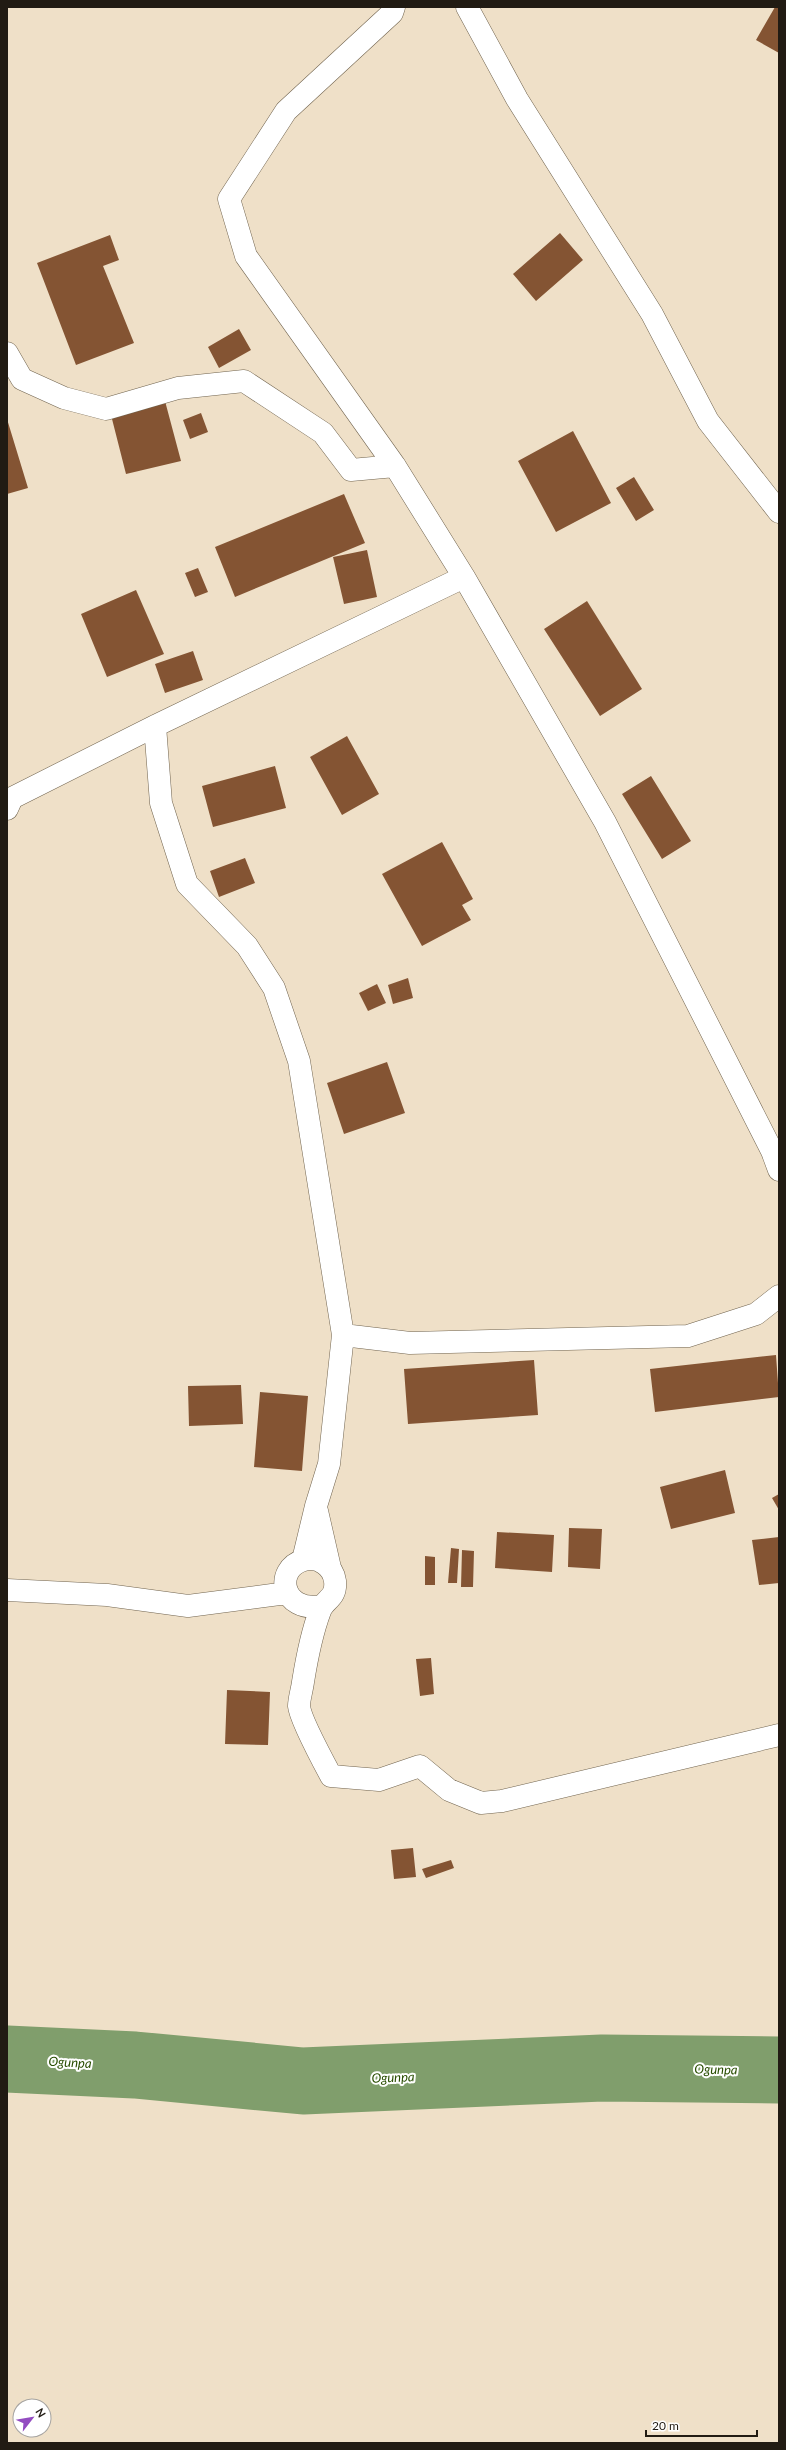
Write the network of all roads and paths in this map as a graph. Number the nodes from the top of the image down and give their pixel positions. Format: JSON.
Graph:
{"nodes":[{"id":1,"x":394,"y":7,"type":"edge"},
{"id":2,"x":467,"y":7,"type":"edge"},
{"id":3,"x":7,"y":352,"type":"edge"},
{"id":4,"x":395,"y":466,"type":"junction"},
{"id":5,"x":779,"y":512,"type":"edge"},
{"id":6,"x":464,"y":577,"type":"junction"},
{"id":7,"x":155,"y":726,"type":"junction"},
{"id":8,"x":7,"y":808,"type":"edge"},
{"id":9,"x":777,"y":1155,"type":"edge"},
{"id":10,"x":779,"y":1296,"type":"edge"},
{"id":11,"x":343,"y":1335,"type":"junction"},
{"id":12,"x":316,"y":1506,"type":"junction"},
{"id":13,"x":303,"y":1560,"type":"junction"},
{"id":14,"x":330,"y":1568,"type":"junction"},
{"id":15,"x":7,"y":1590,"type":"edge"},
{"id":16,"x":292,"y":1599,"type":"junction"},
{"id":17,"x":321,"y":1606,"type":"junction"},
{"id":18,"x":310,"y":1639,"type":"junction"},
{"id":19,"x":779,"y":1735,"type":"edge"}],
"edges":[{"from":1,"to":4,"type":"street"},
{"from":2,"to":5,"type":"street"},
{"from":3,"to":4,"type":"street"},
{"from":4,"to":6,"type":"street"},
{"from":6,"to":7,"type":"street"},
{"from":6,"to":9,"type":"street"},
{"from":7,"to":8,"type":"street"},
{"from":7,"to":11,"type":"street"},
{"from":10,"to":11,"type":"street"},
{"from":11,"to":12,"type":"street"},
{"from":12,"to":13,"type":"street"},
{"from":12,"to":14,"type":"street"},
{"from":13,"to":14,"type":"street"},
{"from":13,"to":16,"type":"street"},
{"from":14,"to":17,"type":"street"},
{"from":15,"to":16,"type":"street"},
{"from":16,"to":17,"type":"street"},
{"from":16,"to":18,"type":"street"},
{"from":17,"to":18,"type":"street"},
{"from":18,"to":19,"type":"street"}]}
